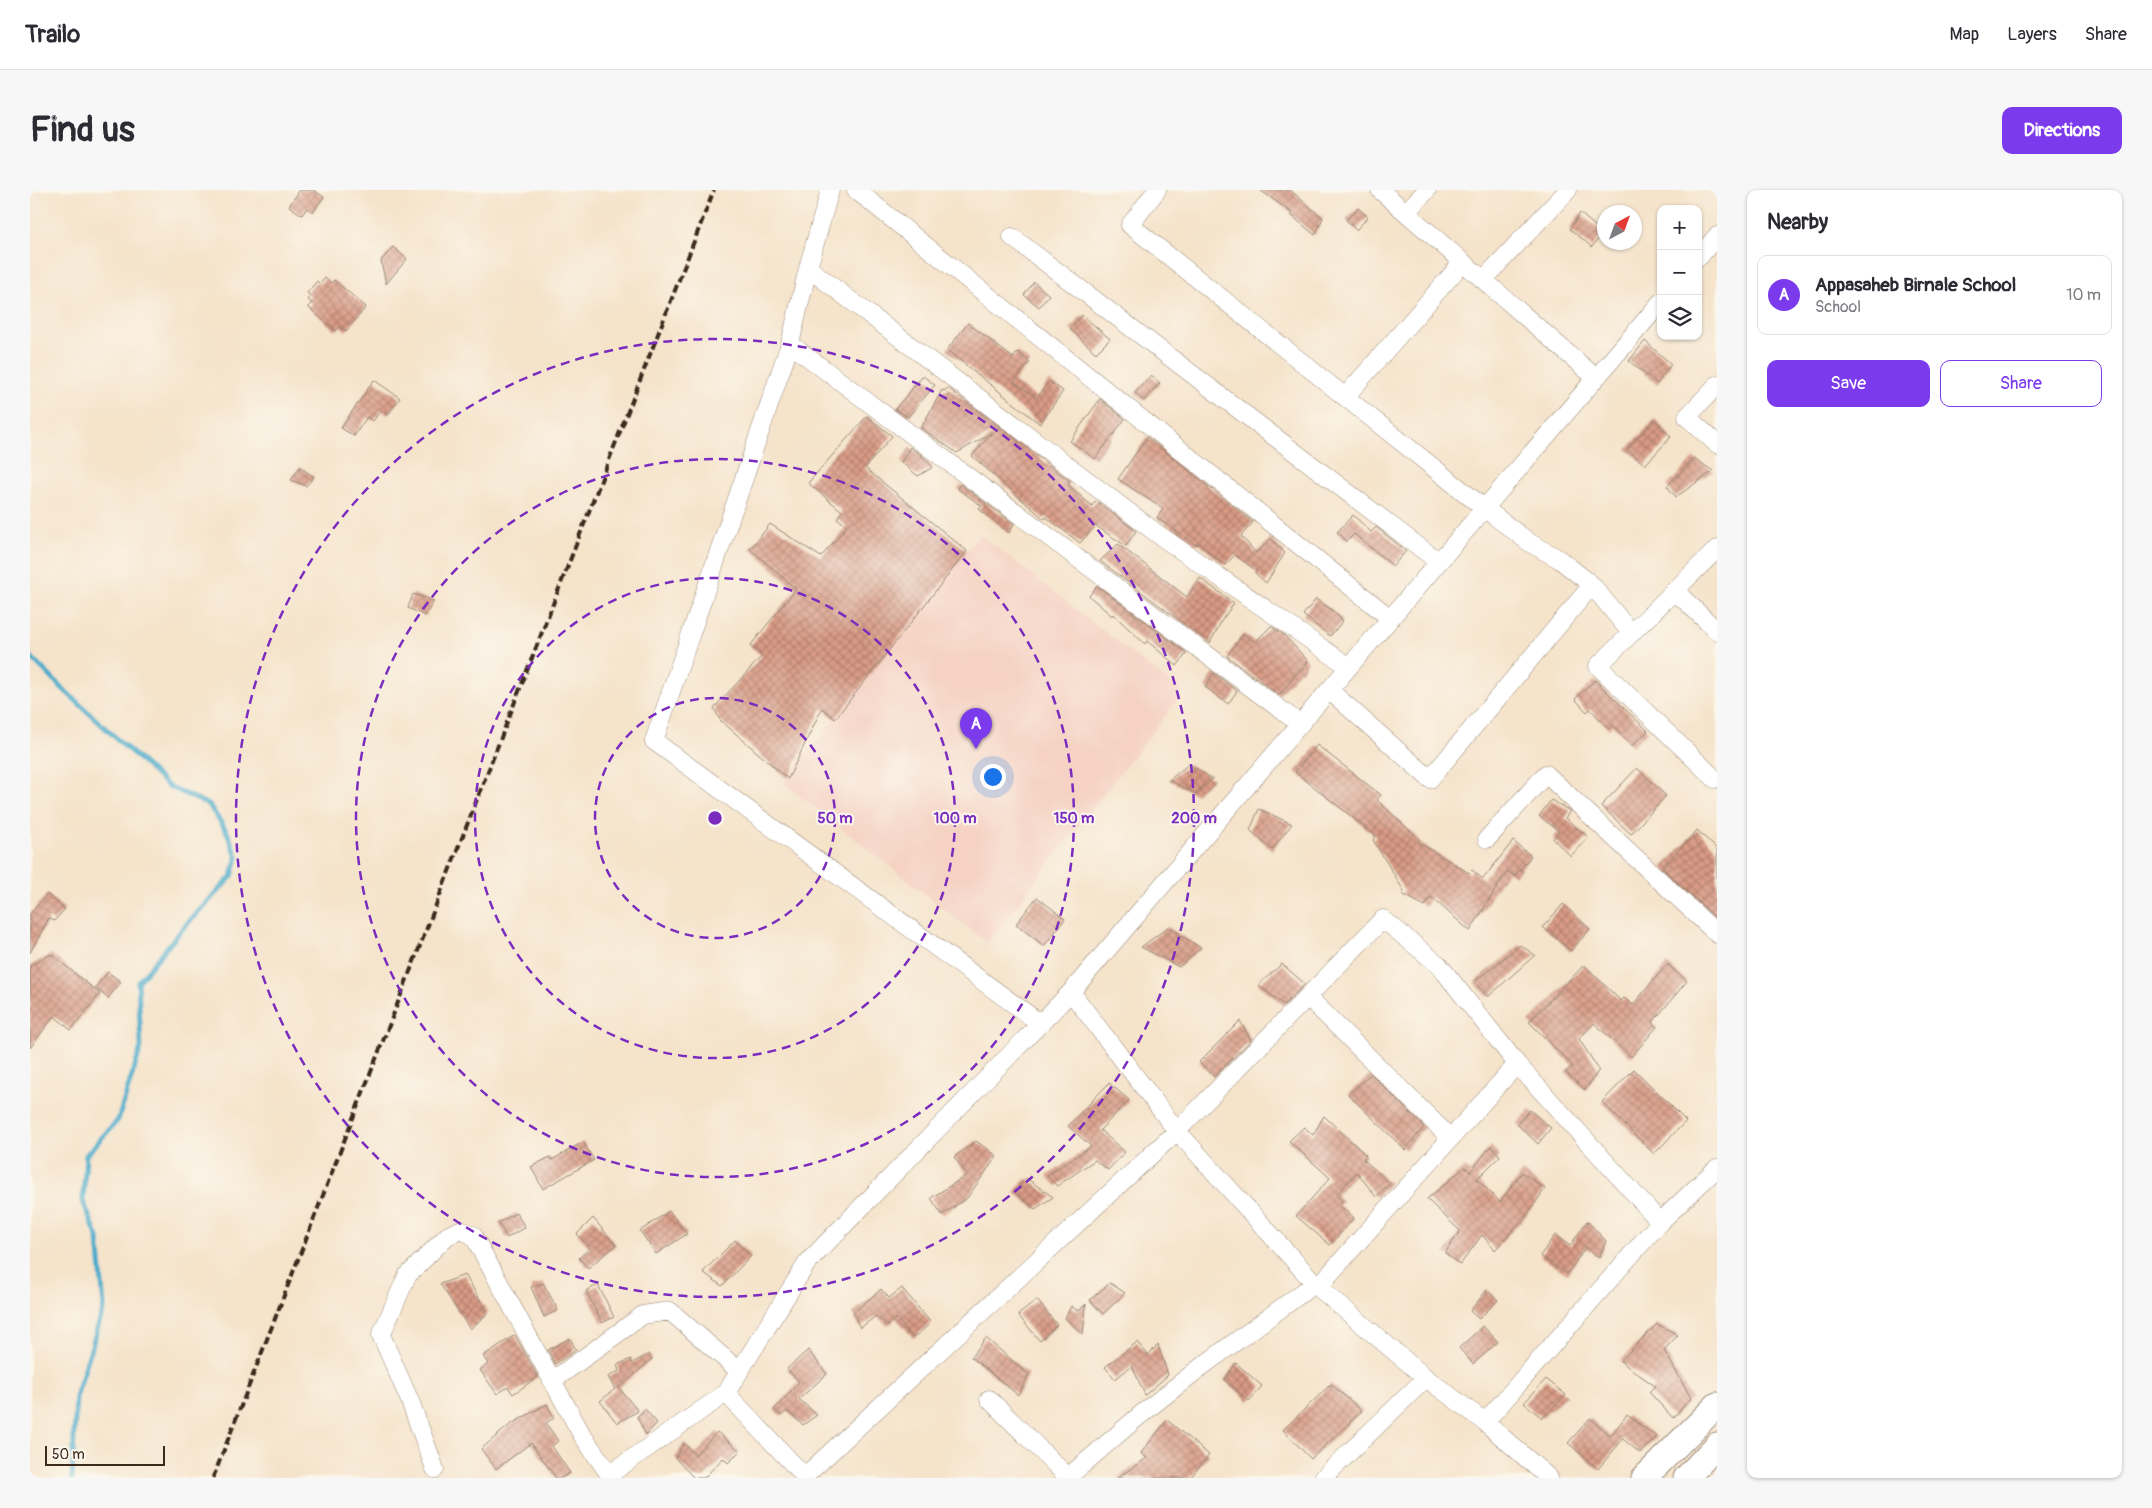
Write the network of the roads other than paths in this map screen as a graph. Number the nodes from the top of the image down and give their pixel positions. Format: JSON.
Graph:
{"nodes":[{"id":1,"x":830,"y":190,"type":"edge"},
{"id":2,"x":856,"y":190,"type":"edge"},
{"id":3,"x":1380,"y":190,"type":"edge"},
{"id":4,"x":1427,"y":190,"type":"edge"},
{"id":5,"x":1568,"y":190,"type":"edge"},
{"id":6,"x":1151,"y":192,"type":"edge"},
{"id":7,"x":1406,"y":212,"type":"junction"},
{"id":8,"x":1717,"y":236,"type":"edge"},
{"id":9,"x":1012,"y":237,"type":"dead end"},
{"id":10,"x":1702,"y":253,"type":"edge"},
{"id":11,"x":1463,"y":262,"type":"junction"},
{"id":12,"x":808,"y":268,"type":"junction"},
{"id":13,"x":1483,"y":280,"type":"junction"},
{"id":14,"x":1657,"y":307,"type":"edge"},
{"id":15,"x":790,"y":344,"type":"junction"},
{"id":16,"x":1596,"y":378,"type":"junction"},
{"id":17,"x":1717,"y":385,"type":"edge"},
{"id":18,"x":1345,"y":397,"type":"junction"},
{"id":19,"x":1717,"y":444,"type":"edge"},
{"id":20,"x":1484,"y":508,"type":"junction"},
{"id":21,"x":1717,"y":549,"type":"edge"},
{"id":22,"x":1439,"y":562,"type":"junction"},
{"id":23,"x":1592,"y":585,"type":"junction"},
{"id":24,"x":1674,"y":590,"type":"junction"},
{"id":25,"x":1390,"y":618,"type":"junction"},
{"id":26,"x":1717,"y":631,"type":"edge"},
{"id":27,"x":1631,"y":632,"type":"junction"},
{"id":28,"x":1349,"y":667,"type":"junction"},
{"id":29,"x":1329,"y":690,"type":"junction"},
{"id":30,"x":1300,"y":724,"type":"junction"},
{"id":31,"x":1715,"y":779,"type":"dead end"},
{"id":32,"x":1487,"y":839,"type":"dead end"},
{"id":33,"x":1717,"y":934,"type":"edge"},
{"id":34,"x":1071,"y":992,"type":"junction"},
{"id":35,"x":1308,"y":997,"type":"junction"},
{"id":36,"x":1041,"y":1024,"type":"junction"},
{"id":37,"x":1517,"y":1064,"type":"junction"},
{"id":38,"x":1177,"y":1131,"type":"junction"},
{"id":39,"x":1450,"y":1138,"type":"junction"},
{"id":40,"x":1717,"y":1168,"type":"edge"},
{"id":41,"x":1660,"y":1222,"type":"junction"},
{"id":42,"x":1316,"y":1286,"type":"junction"},
{"id":43,"x":739,"y":1371,"type":"junction"},
{"id":44,"x":1426,"y":1378,"type":"junction"},
{"id":45,"x":552,"y":1382,"type":"junction"},
{"id":46,"x":726,"y":1393,"type":"junction"},
{"id":47,"x":989,"y":1399,"type":"dead end"},
{"id":48,"x":1717,"y":1405,"type":"edge"},
{"id":49,"x":1485,"y":1422,"type":"junction"},
{"id":50,"x":1717,"y":1445,"type":"edge"},
{"id":51,"x":434,"y":1475,"type":"edge"},
{"id":52,"x":611,"y":1476,"type":"edge"},
{"id":53,"x":805,"y":1477,"type":"edge"},
{"id":54,"x":1068,"y":1478,"type":"edge"},
{"id":55,"x":1323,"y":1478,"type":"edge"},
{"id":56,"x":1549,"y":1478,"type":"edge"},
{"id":57,"x":1644,"y":1478,"type":"edge"},
{"id":58,"x":1686,"y":1478,"type":"edge"}],
"edges":[{"from":1,"to":12,"type":"street"},
{"from":2,"to":25,"type":"street"},
{"from":3,"to":7,"type":"street"},
{"from":4,"to":7,"type":"street"},
{"from":5,"to":13,"type":"street"},
{"from":6,"to":18,"type":"street"},
{"from":7,"to":11,"type":"street"},
{"from":8,"to":10,"type":"street"},
{"from":9,"to":22,"type":"street"},
{"from":11,"to":13,"type":"street"},
{"from":11,"to":18,"type":"street"},
{"from":12,"to":15,"type":"street"},
{"from":12,"to":28,"type":"street"},
{"from":13,"to":16,"type":"street"},
{"from":14,"to":16,"type":"street"},
{"from":15,"to":30,"type":"street"},
{"from":15,"to":36,"type":"street"},
{"from":16,"to":20,"type":"street"},
{"from":17,"to":19,"type":"street"},
{"from":18,"to":20,"type":"street"},
{"from":20,"to":22,"type":"street"},
{"from":20,"to":23,"type":"street"},
{"from":21,"to":24,"type":"street"},
{"from":22,"to":25,"type":"street"},
{"from":23,"to":27,"type":"street"},
{"from":23,"to":29,"type":"street"},
{"from":24,"to":26,"type":"street"},
{"from":24,"to":27,"type":"street"},
{"from":25,"to":28,"type":"street"},
{"from":27,"to":31,"type":"street"},
{"from":28,"to":29,"type":"street"},
{"from":29,"to":30,"type":"street"},
{"from":30,"to":34,"type":"street"},
{"from":32,"to":33,"type":"street"},
{"from":34,"to":36,"type":"street"},
{"from":34,"to":38,"type":"street"},
{"from":35,"to":37,"type":"street"},
{"from":35,"to":38,"type":"street"},
{"from":35,"to":39,"type":"street"},
{"from":36,"to":43,"type":"street"},
{"from":37,"to":39,"type":"street"},
{"from":37,"to":41,"type":"street"},
{"from":38,"to":42,"type":"street"},
{"from":38,"to":53,"type":"street"},
{"from":39,"to":42,"type":"street"},
{"from":40,"to":41,"type":"street"},
{"from":41,"to":49,"type":"street"},
{"from":42,"to":44,"type":"street"},
{"from":42,"to":54,"type":"street"},
{"from":43,"to":45,"type":"street"},
{"from":43,"to":46,"type":"street"},
{"from":44,"to":49,"type":"street"},
{"from":44,"to":55,"type":"street"},
{"from":45,"to":51,"type":"street"},
{"from":45,"to":52,"type":"street"},
{"from":46,"to":52,"type":"street"},
{"from":46,"to":53,"type":"street"},
{"from":47,"to":54,"type":"street"},
{"from":48,"to":57,"type":"main road"},
{"from":49,"to":56,"type":"street"},
{"from":50,"to":58,"type":"main road"}]}
